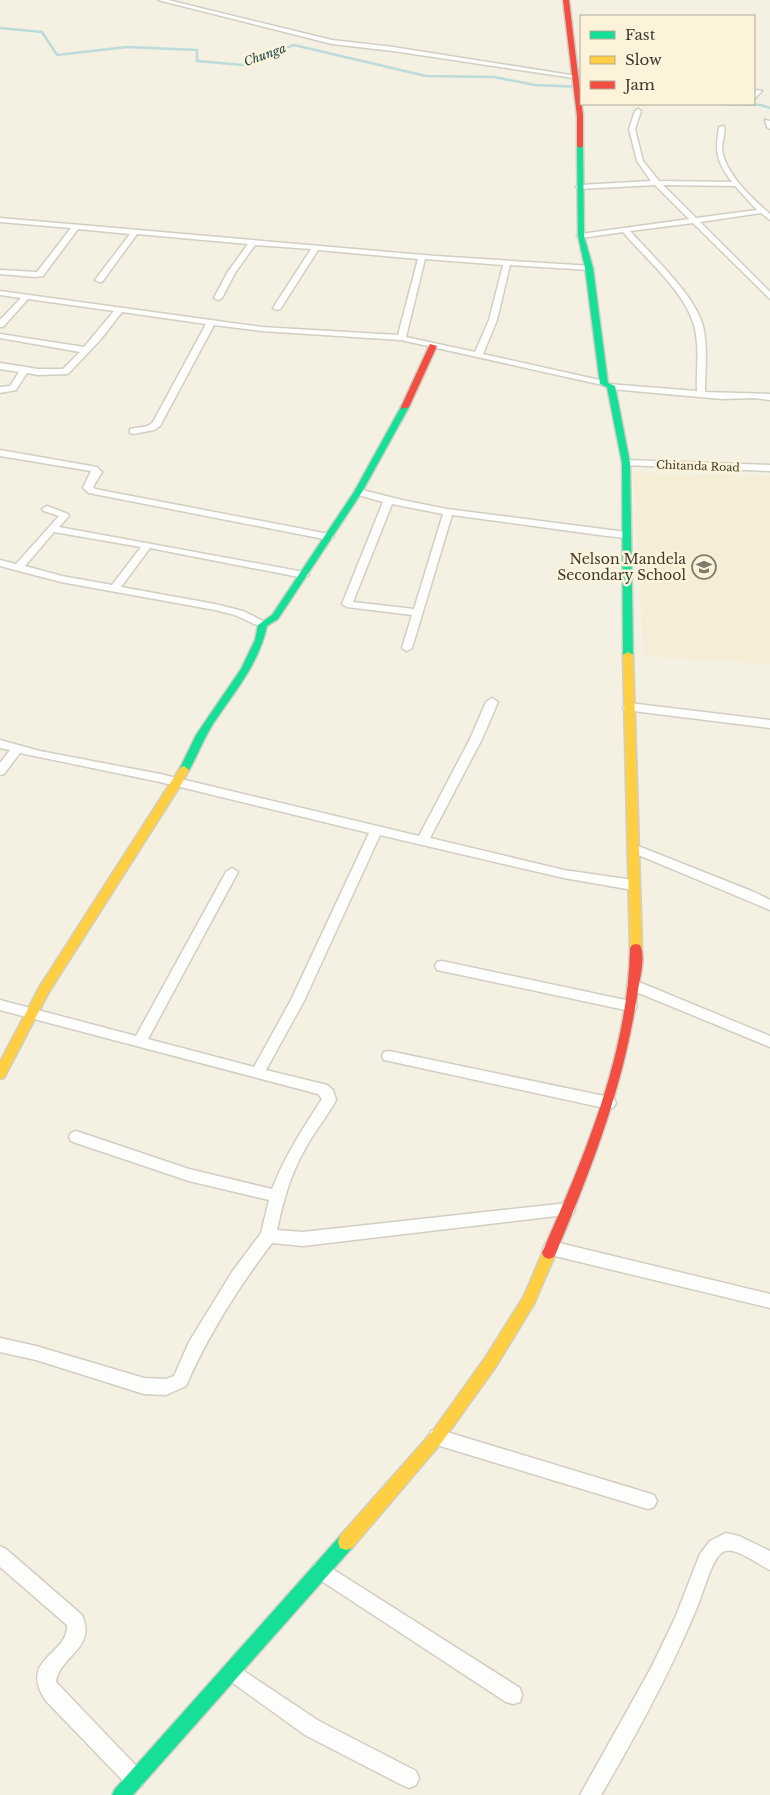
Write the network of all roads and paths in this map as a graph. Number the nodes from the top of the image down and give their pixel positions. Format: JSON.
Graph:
{"nodes":[{"id":1,"x":162,"y":0,"type":"edge"},
{"id":2,"x":566,"y":0,"type":"edge"},
{"id":3,"x":576,"y":80,"type":"edge"},
{"id":4,"x":759,"y":90,"type":"dead end"},
{"id":5,"x":755,"y":96,"type":"edge"},
{"id":6,"x":638,"y":111,"type":"dead end"},
{"id":7,"x":722,"y":127,"type":"dead end"},
{"id":8,"x":657,"y":183,"type":"junction"},
{"id":9,"x":737,"y":184,"type":"junction"},
{"id":10,"x":580,"y":187,"type":"junction"},
{"id":11,"x":762,"y":211,"type":"junction"},
{"id":12,"x":770,"y":218,"type":"edge"},
{"id":13,"x":0,"y":220,"type":"edge"},
{"id":14,"x":693,"y":220,"type":"junction"},
{"id":15,"x":77,"y":226,"type":"junction"},
{"id":16,"x":625,"y":230,"type":"junction"},
{"id":17,"x":136,"y":231,"type":"junction"},
{"id":18,"x":581,"y":236,"type":"junction"},
{"id":19,"x":253,"y":242,"type":"junction"},
{"id":20,"x":316,"y":247,"type":"junction"},
{"id":21,"x":422,"y":257,"type":"junction"},
{"id":22,"x":507,"y":263,"type":"junction"},
{"id":23,"x":589,"y":268,"type":"junction"},
{"id":24,"x":0,"y":272,"type":"edge"},
{"id":25,"x":99,"y":280,"type":"dead end"},
{"id":26,"x":0,"y":293,"type":"edge"},
{"id":27,"x":27,"y":296,"type":"junction"},
{"id":28,"x":770,"y":297,"type":"edge"},
{"id":29,"x":218,"y":298,"type":"dead end"},
{"id":30,"x":120,"y":308,"type":"junction"},
{"id":31,"x":277,"y":308,"type":"dead end"},
{"id":32,"x":212,"y":322,"type":"junction"},
{"id":33,"x":0,"y":325,"type":"edge"},
{"id":34,"x":0,"y":336,"type":"edge"},
{"id":35,"x":401,"y":338,"type":"junction"},
{"id":36,"x":433,"y":346,"type":"junction"},
{"id":37,"x":85,"y":350,"type":"junction"},
{"id":38,"x":478,"y":356,"type":"junction"},
{"id":39,"x":0,"y":366,"type":"edge"},
{"id":40,"x":24,"y":370,"type":"junction"},
{"id":41,"x":608,"y":385,"type":"junction"},
{"id":42,"x":0,"y":390,"type":"edge"},
{"id":43,"x":701,"y":394,"type":"junction"},
{"id":44,"x":770,"y":397,"type":"edge"},
{"id":45,"x":133,"y":431,"type":"dead end"},
{"id":46,"x":0,"y":453,"type":"edge"},
{"id":47,"x":626,"y":463,"type":"junction"},
{"id":48,"x":770,"y":468,"type":"edge"},
{"id":49,"x":358,"y":492,"type":"junction"},
{"id":50,"x":388,"y":501,"type":"junction"},
{"id":51,"x":47,"y":509,"type":"dead end"},
{"id":52,"x":448,"y":512,"type":"junction"},
{"id":53,"x":54,"y":529,"type":"junction"},
{"id":54,"x":626,"y":535,"type":"junction"},
{"id":55,"x":329,"y":537,"type":"junction"},
{"id":56,"x":148,"y":545,"type":"junction"},
{"id":57,"x":0,"y":564,"type":"edge"},
{"id":58,"x":18,"y":567,"type":"junction"},
{"id":59,"x":304,"y":575,"type":"junction"},
{"id":60,"x":114,"y":589,"type":"junction"},
{"id":61,"x":418,"y":613,"type":"junction"},
{"id":62,"x":263,"y":625,"type":"junction"},
{"id":63,"x":407,"y":648,"type":"dead end"},
{"id":64,"x":492,"y":702,"type":"dead end"},
{"id":65,"x":629,"y":707,"type":"junction"},
{"id":66,"x":770,"y":724,"type":"edge"},
{"id":67,"x":0,"y":744,"type":"edge"},
{"id":68,"x":17,"y":749,"type":"junction"},
{"id":69,"x":0,"y":771,"type":"edge"},
{"id":70,"x":177,"y":784,"type":"junction"},
{"id":71,"x":376,"y":830,"type":"junction"},
{"id":72,"x":422,"y":842,"type":"junction"},
{"id":73,"x":633,"y":848,"type":"junction"},
{"id":74,"x":232,"y":872,"type":"dead end"},
{"id":75,"x":633,"y":885,"type":"junction"},
{"id":76,"x":770,"y":905,"type":"edge"},
{"id":77,"x":442,"y":966,"type":"dead end"},
{"id":78,"x":634,"y":985,"type":"junction"},
{"id":79,"x":0,"y":1005,"type":"edge"},
{"id":80,"x":630,"y":1006,"type":"junction"},
{"id":81,"x":30,"y":1012,"type":"junction"},
{"id":82,"x":139,"y":1042,"type":"junction"},
{"id":83,"x":770,"y":1042,"type":"edge"},
{"id":84,"x":389,"y":1056,"type":"dead end"},
{"id":85,"x":257,"y":1073,"type":"junction"},
{"id":86,"x":0,"y":1074,"type":"edge"},
{"id":87,"x":609,"y":1103,"type":"junction"},
{"id":88,"x":76,"y":1136,"type":"dead end"},
{"id":89,"x":277,"y":1196,"type":"junction"},
{"id":90,"x":568,"y":1209,"type":"junction"},
{"id":91,"x":268,"y":1236,"type":"junction"},
{"id":92,"x":551,"y":1248,"type":"junction"},
{"id":93,"x":770,"y":1302,"type":"edge"},
{"id":94,"x":0,"y":1345,"type":"edge"},
{"id":95,"x":437,"y":1437,"type":"junction"},
{"id":96,"x":648,"y":1501,"type":"dead end"},
{"id":97,"x":0,"y":1555,"type":"edge"},
{"id":98,"x":770,"y":1561,"type":"edge"},
{"id":99,"x":320,"y":1570,"type":"junction"},
{"id":100,"x":232,"y":1672,"type":"junction"},
{"id":101,"x":513,"y":1695,"type":"dead end"},
{"id":102,"x":409,"y":1778,"type":"dead end"},
{"id":103,"x":135,"y":1779,"type":"junction"},
{"id":104,"x":121,"y":1795,"type":"edge"},
{"id":105,"x":590,"y":1795,"type":"edge"}],
"edges":[{"from":1,"to":3,"type":"street"},
{"from":2,"to":3,"type":"street"},
{"from":3,"to":10,"type":"street"},
{"from":4,"to":5,"type":"street"},
{"from":6,"to":8,"type":"street"},
{"from":7,"to":9,"type":"street"},
{"from":8,"to":9,"type":"street"},
{"from":8,"to":10,"type":"street"},
{"from":8,"to":14,"type":"street"},
{"from":9,"to":11,"type":"street"},
{"from":10,"to":18,"type":"street"},
{"from":11,"to":12,"type":"street"},
{"from":11,"to":14,"type":"street"},
{"from":13,"to":15,"type":"street"},
{"from":14,"to":16,"type":"street"},
{"from":14,"to":28,"type":"street"},
{"from":15,"to":17,"type":"street"},
{"from":15,"to":24,"type":"street"},
{"from":16,"to":18,"type":"street"},
{"from":16,"to":43,"type":"street"},
{"from":17,"to":19,"type":"street"},
{"from":17,"to":25,"type":"street"},
{"from":18,"to":23,"type":"street"},
{"from":19,"to":20,"type":"street"},
{"from":19,"to":29,"type":"street"},
{"from":20,"to":21,"type":"street"},
{"from":20,"to":31,"type":"street"},
{"from":21,"to":22,"type":"street"},
{"from":21,"to":35,"type":"street"},
{"from":22,"to":23,"type":"street"},
{"from":22,"to":38,"type":"street"},
{"from":23,"to":41,"type":"street"},
{"from":26,"to":27,"type":"street"},
{"from":27,"to":30,"type":"street"},
{"from":27,"to":33,"type":"street"},
{"from":30,"to":32,"type":"street"},
{"from":30,"to":37,"type":"street"},
{"from":32,"to":35,"type":"street"},
{"from":32,"to":45,"type":"street"},
{"from":34,"to":37,"type":"street"},
{"from":35,"to":36,"type":"street"},
{"from":36,"to":38,"type":"street"},
{"from":36,"to":49,"type":"street"},
{"from":37,"to":40,"type":"street"},
{"from":38,"to":41,"type":"street"},
{"from":39,"to":40,"type":"street"},
{"from":40,"to":42,"type":"street"},
{"from":41,"to":43,"type":"street"},
{"from":41,"to":47,"type":"street"},
{"from":43,"to":44,"type":"street"},
{"from":46,"to":55,"type":"street"},
{"from":47,"to":48,"type":"street","name":"Chitanda Road"},
{"from":47,"to":54,"type":"street"},
{"from":49,"to":50,"type":"street"},
{"from":49,"to":55,"type":"street"},
{"from":50,"to":52,"type":"street"},
{"from":50,"to":61,"type":"street"},
{"from":51,"to":53,"type":"street"},
{"from":52,"to":54,"type":"street"},
{"from":52,"to":61,"type":"street"},
{"from":53,"to":56,"type":"street"},
{"from":53,"to":58,"type":"street"},
{"from":54,"to":65,"type":"street"},
{"from":55,"to":59,"type":"street"},
{"from":56,"to":59,"type":"street"},
{"from":56,"to":60,"type":"street"},
{"from":57,"to":58,"type":"street"},
{"from":58,"to":60,"type":"street"},
{"from":59,"to":62,"type":"street"},
{"from":60,"to":62,"type":"street"},
{"from":61,"to":63,"type":"street"},
{"from":62,"to":70,"type":"street"},
{"from":64,"to":72,"type":"street"},
{"from":65,"to":66,"type":"street"},
{"from":65,"to":73,"type":"street"},
{"from":67,"to":68,"type":"street"},
{"from":68,"to":69,"type":"street"},
{"from":68,"to":70,"type":"street"},
{"from":70,"to":71,"type":"street"},
{"from":70,"to":81,"type":"street"},
{"from":71,"to":72,"type":"street"},
{"from":71,"to":85,"type":"street"},
{"from":72,"to":75,"type":"street"},
{"from":73,"to":75,"type":"street"},
{"from":73,"to":76,"type":"street"},
{"from":74,"to":82,"type":"street"},
{"from":75,"to":78,"type":"street"},
{"from":77,"to":80,"type":"street"},
{"from":78,"to":80,"type":"street"},
{"from":78,"to":83,"type":"street"},
{"from":79,"to":81,"type":"street"},
{"from":80,"to":87,"type":"street"},
{"from":81,"to":82,"type":"street"},
{"from":81,"to":86,"type":"street"},
{"from":82,"to":85,"type":"street"},
{"from":84,"to":87,"type":"street"},
{"from":85,"to":89,"type":"street"},
{"from":87,"to":90,"type":"street"},
{"from":88,"to":89,"type":"street"},
{"from":89,"to":91,"type":"street"},
{"from":90,"to":91,"type":"street"},
{"from":90,"to":92,"type":"street"},
{"from":91,"to":94,"type":"street"},
{"from":92,"to":93,"type":"street"},
{"from":92,"to":95,"type":"street"},
{"from":95,"to":96,"type":"street"},
{"from":95,"to":99,"type":"street"},
{"from":97,"to":103,"type":"street"},
{"from":98,"to":105,"type":"street"},
{"from":99,"to":100,"type":"street"},
{"from":99,"to":101,"type":"street"},
{"from":100,"to":102,"type":"street"},
{"from":100,"to":103,"type":"street"},
{"from":103,"to":104,"type":"street"}]}
